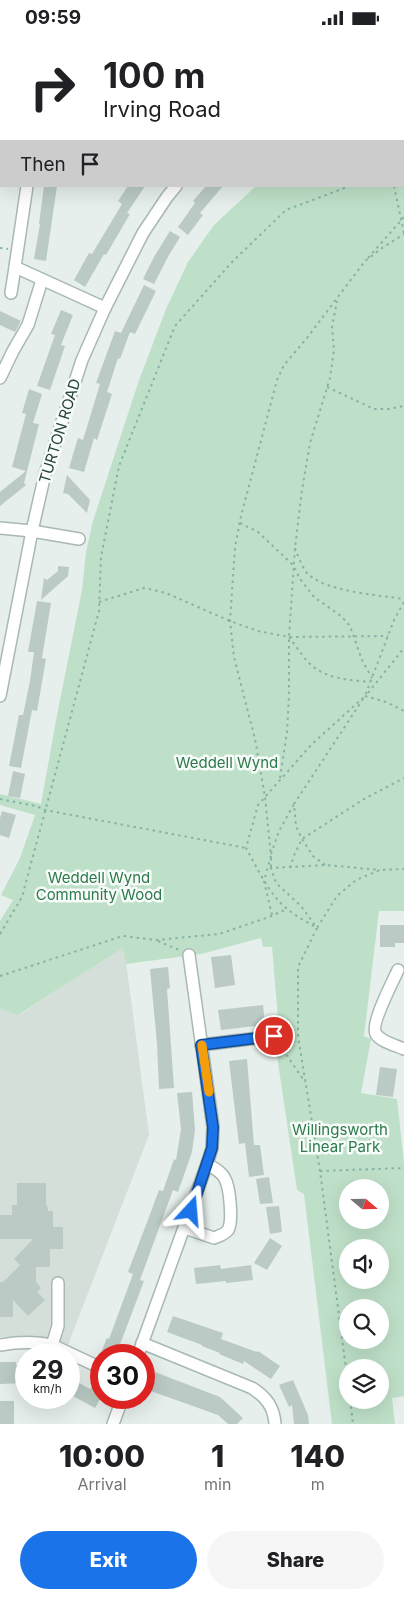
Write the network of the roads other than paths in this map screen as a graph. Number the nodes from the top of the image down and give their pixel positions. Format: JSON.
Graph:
{"nodes":[{"id":1,"x":27,"y":187,"type":"edge"},
{"id":2,"x":175,"y":187,"type":"edge"},
{"id":3,"x":15,"y":267,"type":"junction"},
{"id":4,"x":42,"y":280,"type":"junction"},
{"id":5,"x":11,"y":293,"type":"dead end"},
{"id":6,"x":105,"y":308,"type":"junction"},
{"id":7,"x":0,"y":378,"type":"edge"},
{"id":8,"x":0,"y":528,"type":"edge"},
{"id":9,"x":32,"y":531,"type":"junction"},
{"id":10,"x":78,"y":539,"type":"dead end"},
{"id":11,"x":0,"y":696,"type":"edge"},
{"id":12,"x":189,"y":955,"type":"road end"},
{"id":13,"x":398,"y":970,"type":"dead end"},
{"id":14,"x":274,"y":1036,"type":"road end"},
{"id":15,"x":201,"y":1045,"type":"junction"},
{"id":16,"x":404,"y":1049,"type":"edge"},
{"id":17,"x":208,"y":1164,"type":"junction"},
{"id":18,"x":185,"y":1227,"type":"junction"},
{"id":19,"x":58,"y":1283,"type":"dead end"},
{"id":20,"x":142,"y":1343,"type":"joint"},
{"id":21,"x":42,"y":1344,"type":"edge"},
{"id":22,"x":52,"y":1344,"type":"edge"},
{"id":23,"x":0,"y":1345,"type":"edge"},
{"id":24,"x":118,"y":1409,"type":"edge"},
{"id":25,"x":113,"y":1424,"type":"edge"},
{"id":26,"x":275,"y":1424,"type":"edge"}],
"edges":[{"from":1,"to":3,"type":"street"},
{"from":2,"to":6,"type":"street","name":"TURTON ROAD"},
{"from":3,"to":4,"type":"street"},
{"from":3,"to":5,"type":"street"},
{"from":4,"to":6,"type":"street"},
{"from":4,"to":7,"type":"street"},
{"from":6,"to":9,"type":"street","name":"TURTON ROAD"},
{"from":8,"to":9,"type":"street"},
{"from":9,"to":10,"type":"street"},
{"from":9,"to":11,"type":"street","name":"TURTON ROAD"},
{"from":12,"to":15,"type":"street"},
{"from":13,"to":16,"type":"street"},
{"from":14,"to":15,"type":"street"},
{"from":15,"to":17,"type":"street"},
{"from":17,"to":18,"type":"street"},
{"from":17,"to":18,"type":"street"},
{"from":18,"to":20,"type":"street"},
{"from":19,"to":22,"type":"street"},
{"from":20,"to":26,"type":"street"},
{"from":21,"to":23,"type":"street"},
{"from":24,"to":25,"type":"street"}]}
